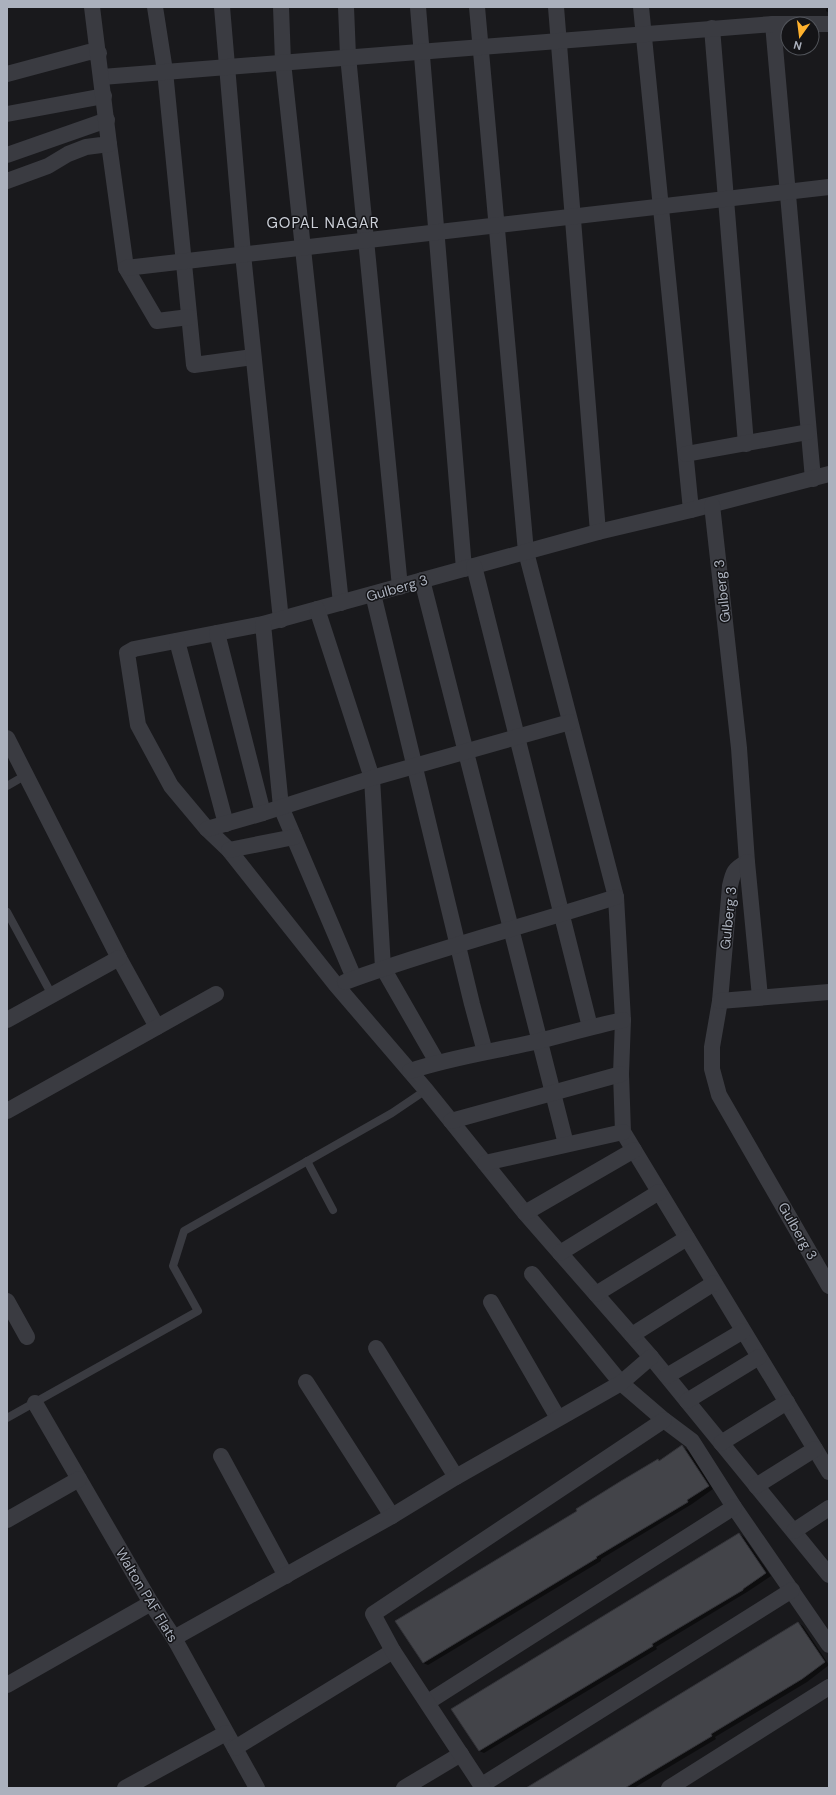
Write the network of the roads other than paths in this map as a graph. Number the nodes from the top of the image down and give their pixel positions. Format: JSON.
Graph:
{"nodes":[{"id":1,"x":92,"y":7,"type":"edge"},
{"id":2,"x":155,"y":7,"type":"edge"},
{"id":3,"x":222,"y":7,"type":"edge"},
{"id":4,"x":281,"y":7,"type":"edge"},
{"id":5,"x":346,"y":7,"type":"edge"},
{"id":6,"x":418,"y":7,"type":"edge"},
{"id":7,"x":477,"y":7,"type":"edge"},
{"id":8,"x":556,"y":7,"type":"edge"},
{"id":9,"x":641,"y":7,"type":"edge"},
{"id":10,"x":773,"y":24,"type":"junction"},
{"id":11,"x":829,"y":24,"type":"edge"},
{"id":12,"x":712,"y":28,"type":"junction"},
{"id":13,"x":644,"y":34,"type":"junction"},
{"id":14,"x":559,"y":40,"type":"junction"},
{"id":15,"x":481,"y":46,"type":"junction"},
{"id":16,"x":422,"y":51,"type":"junction"},
{"id":17,"x":99,"y":53,"type":"junction"},
{"id":18,"x":348,"y":56,"type":"junction"},
{"id":19,"x":283,"y":62,"type":"junction"},
{"id":20,"x":226,"y":66,"type":"junction"},
{"id":21,"x":165,"y":71,"type":"junction"},
{"id":22,"x":7,"y":74,"type":"edge"},
{"id":23,"x":102,"y":77,"type":"junction"},
{"id":24,"x":104,"y":96,"type":"junction"},
{"id":25,"x":7,"y":114,"type":"edge"},
{"id":26,"x":107,"y":120,"type":"junction"},
{"id":27,"x":109,"y":144,"type":"junction"},
{"id":28,"x":7,"y":155,"type":"edge"},
{"id":29,"x":7,"y":181,"type":"edge"},
{"id":30,"x":829,"y":187,"type":"edge"},
{"id":31,"x":787,"y":192,"type":"junction"},
{"id":32,"x":726,"y":199,"type":"junction"},
{"id":33,"x":661,"y":206,"type":"junction"},
{"id":34,"x":573,"y":216,"type":"junction"},
{"id":35,"x":497,"y":225,"type":"junction"},
{"id":36,"x":437,"y":232,"type":"junction"},
{"id":37,"x":366,"y":240,"type":"junction"},
{"id":38,"x":303,"y":248,"type":"junction"},
{"id":39,"x":243,"y":254,"type":"junction"},
{"id":40,"x":184,"y":261,"type":"junction"},
{"id":41,"x":126,"y":268,"type":"junction"},
{"id":42,"x":189,"y":317,"type":"junction"},
{"id":43,"x":253,"y":356,"type":"junction"},
{"id":44,"x":808,"y":432,"type":"junction"},
{"id":45,"x":746,"y":444,"type":"junction"},
{"id":46,"x":686,"y":454,"type":"junction"},
{"id":47,"x":829,"y":474,"type":"edge"},
{"id":48,"x":813,"y":479,"type":"junction"},
{"id":49,"x":712,"y":505,"type":"junction"},
{"id":50,"x":692,"y":510,"type":"junction"},
{"id":51,"x":598,"y":532,"type":"junction"},
{"id":52,"x":526,"y":552,"type":"junction"},
{"id":53,"x":469,"y":567,"type":"junction"},
{"id":54,"x":422,"y":580,"type":"junction"},
{"id":55,"x":400,"y":587,"type":"junction"},
{"id":56,"x":373,"y":594,"type":"junction"},
{"id":57,"x":341,"y":603,"type":"junction"},
{"id":58,"x":317,"y":609,"type":"junction"},
{"id":59,"x":281,"y":620,"type":"junction"},
{"id":60,"x":263,"y":624,"type":"junction"},
{"id":61,"x":217,"y":633,"type":"junction"},
{"id":62,"x":177,"y":641,"type":"junction"},
{"id":63,"x":570,"y":722,"type":"junction"},
{"id":64,"x":517,"y":737,"type":"junction"},
{"id":65,"x":7,"y":738,"type":"edge"},
{"id":66,"x":466,"y":752,"type":"junction"},
{"id":67,"x":415,"y":766,"type":"junction"},
{"id":68,"x":26,"y":775,"type":"junction"},
{"id":69,"x":372,"y":778,"type":"junction"},
{"id":70,"x":7,"y":786,"type":"edge"},
{"id":71,"x":281,"y":807,"type":"junction"},
{"id":72,"x":263,"y":813,"type":"junction"},
{"id":73,"x":226,"y":824,"type":"junction"},
{"id":74,"x":207,"y":829,"type":"junction"},
{"id":75,"x":294,"y":837,"type":"junction"},
{"id":76,"x":229,"y":850,"type":"junction"},
{"id":77,"x":747,"y":862,"type":"junction"},
{"id":78,"x":616,"y":897,"type":"junction"},
{"id":79,"x":7,"y":914,"type":"edge"},
{"id":80,"x":562,"y":914,"type":"junction"},
{"id":81,"x":511,"y":928,"type":"junction"},
{"id":82,"x":458,"y":944,"type":"junction"},
{"id":83,"x":119,"y":958,"type":"junction"},
{"id":84,"x":383,"y":968,"type":"junction"},
{"id":85,"x":354,"y":978,"type":"junction"},
{"id":86,"x":336,"y":985,"type":"junction"},
{"id":87,"x":829,"y":992,"type":"edge"},
{"id":88,"x":216,"y":994,"type":"dead end"},
{"id":89,"x":52,"y":995,"type":"junction"},
{"id":90,"x":760,"y":997,"type":"junction"},
{"id":91,"x":720,"y":1001,"type":"junction"},
{"id":92,"x":7,"y":1020,"type":"edge"},
{"id":93,"x":623,"y":1020,"type":"junction"},
{"id":94,"x":158,"y":1027,"type":"junction"},
{"id":95,"x":590,"y":1027,"type":"junction"},
{"id":96,"x":539,"y":1041,"type":"junction"},
{"id":97,"x":486,"y":1052,"type":"junction"},
{"id":98,"x":437,"y":1062,"type":"junction"},
{"id":99,"x":410,"y":1071,"type":"junction"},
{"id":100,"x":621,"y":1074,"type":"junction"},
{"id":101,"x":426,"y":1090,"type":"junction"},
{"id":102,"x":553,"y":1093,"type":"junction"},
{"id":103,"x":7,"y":1111,"type":"edge"},
{"id":104,"x":451,"y":1121,"type":"junction"},
{"id":105,"x":623,"y":1132,"type":"junction"},
{"id":106,"x":566,"y":1144,"type":"junction"},
{"id":107,"x":634,"y":1150,"type":"junction"},
{"id":108,"x":307,"y":1161,"type":"junction"},
{"id":109,"x":485,"y":1163,"type":"junction"},
{"id":110,"x":659,"y":1192,"type":"junction"},
{"id":111,"x":333,"y":1210,"type":"dead end"},
{"id":112,"x":525,"y":1213,"type":"junction"},
{"id":113,"x":687,"y":1238,"type":"junction"},
{"id":114,"x":560,"y":1253,"type":"junction"},
{"id":115,"x":532,"y":1274,"type":"dead end"},
{"id":116,"x":714,"y":1283,"type":"junction"},
{"id":117,"x":829,"y":1286,"type":"edge"},
{"id":118,"x":596,"y":1294,"type":"junction"},
{"id":119,"x":7,"y":1301,"type":"edge"},
{"id":120,"x":491,"y":1302,"type":"dead end"},
{"id":121,"x":743,"y":1331,"type":"junction"},
{"id":122,"x":632,"y":1335,"type":"junction"},
{"id":123,"x":27,"y":1337,"type":"dead end"},
{"id":124,"x":376,"y":1348,"type":"dead end"},
{"id":125,"x":651,"y":1357,"type":"junction"},
{"id":126,"x":759,"y":1357,"type":"junction"},
{"id":127,"x":667,"y":1376,"type":"junction"},
{"id":128,"x":306,"y":1382,"type":"dead end"},
{"id":129,"x":621,"y":1383,"type":"junction"},
{"id":130,"x":687,"y":1401,"type":"junction"},
{"id":131,"x":787,"y":1402,"type":"junction"},
{"id":132,"x":35,"y":1403,"type":"junction"},
{"id":133,"x":7,"y":1418,"type":"edge"},
{"id":134,"x":558,"y":1418,"type":"junction"},
{"id":135,"x":664,"y":1420,"type":"junction"},
{"id":136,"x":721,"y":1443,"type":"junction"},
{"id":137,"x":815,"y":1449,"type":"junction"},
{"id":138,"x":221,"y":1456,"type":"dead end"},
{"id":139,"x":829,"y":1472,"type":"edge"},
{"id":140,"x":456,"y":1477,"type":"junction"},
{"id":141,"x":79,"y":1479,"type":"junction"},
{"id":142,"x":756,"y":1486,"type":"junction"},
{"id":143,"x":734,"y":1507,"type":"junction"},
{"id":144,"x":829,"y":1508,"type":"edge"},
{"id":145,"x":392,"y":1516,"type":"junction"},
{"id":146,"x":7,"y":1520,"type":"edge"},
{"id":147,"x":794,"y":1531,"type":"junction"},
{"id":148,"x":829,"y":1575,"type":"edge"},
{"id":149,"x":286,"y":1576,"type":"junction"},
{"id":150,"x":792,"y":1590,"type":"junction"},
{"id":151,"x":151,"y":1604,"type":"junction"},
{"id":152,"x":174,"y":1638,"type":"junction"},
{"id":153,"x":829,"y":1644,"type":"edge"},
{"id":154,"x":393,"y":1651,"type":"junction"},
{"id":155,"x":7,"y":1685,"type":"edge"},
{"id":156,"x":829,"y":1687,"type":"edge"},
{"id":157,"x":428,"y":1702,"type":"junction"},
{"id":158,"x":226,"y":1733,"type":"junction"},
{"id":159,"x":235,"y":1748,"type":"junction"},
{"id":160,"x":461,"y":1754,"type":"junction"},
{"id":161,"x":482,"y":1787,"type":"edge"},
{"id":162,"x":125,"y":1788,"type":"edge"},
{"id":163,"x":257,"y":1788,"type":"edge"},
{"id":164,"x":404,"y":1788,"type":"edge"},
{"id":165,"x":669,"y":1788,"type":"edge"}],
"edges":[{"from":1,"to":17,"type":"street"},
{"from":2,"to":21,"type":"street"},
{"from":3,"to":20,"type":"street"},
{"from":4,"to":19,"type":"street"},
{"from":5,"to":18,"type":"street"},
{"from":6,"to":16,"type":"street"},
{"from":7,"to":15,"type":"street"},
{"from":8,"to":14,"type":"street"},
{"from":9,"to":13,"type":"street"},
{"from":10,"to":11,"type":"street"},
{"from":10,"to":12,"type":"street"},
{"from":10,"to":31,"type":"street"},
{"from":12,"to":13,"type":"street"},
{"from":12,"to":32,"type":"street"},
{"from":13,"to":14,"type":"street"},
{"from":13,"to":33,"type":"street"},
{"from":14,"to":15,"type":"street"},
{"from":14,"to":34,"type":"street"},
{"from":15,"to":16,"type":"street"},
{"from":15,"to":35,"type":"street"},
{"from":16,"to":18,"type":"street"},
{"from":16,"to":36,"type":"street"},
{"from":17,"to":22,"type":"street"},
{"from":17,"to":23,"type":"street"},
{"from":18,"to":19,"type":"street"},
{"from":18,"to":37,"type":"street"},
{"from":19,"to":20,"type":"street"},
{"from":19,"to":38,"type":"street"},
{"from":20,"to":21,"type":"street"},
{"from":20,"to":39,"type":"street"},
{"from":21,"to":23,"type":"street"},
{"from":21,"to":40,"type":"street"},
{"from":23,"to":24,"type":"street"},
{"from":24,"to":25,"type":"street"},
{"from":24,"to":26,"type":"street"},
{"from":26,"to":27,"type":"street"},
{"from":26,"to":28,"type":"street"},
{"from":27,"to":29,"type":"street"},
{"from":27,"to":41,"type":"street"},
{"from":30,"to":31,"type":"street"},
{"from":31,"to":32,"type":"street"},
{"from":31,"to":44,"type":"street"},
{"from":32,"to":33,"type":"street"},
{"from":32,"to":45,"type":"street"},
{"from":33,"to":34,"type":"street"},
{"from":33,"to":46,"type":"street"},
{"from":34,"to":35,"type":"street"},
{"from":34,"to":51,"type":"street"},
{"from":35,"to":36,"type":"street"},
{"from":35,"to":52,"type":"street"},
{"from":36,"to":37,"type":"street"},
{"from":36,"to":53,"type":"street"},
{"from":37,"to":38,"type":"street"},
{"from":37,"to":55,"type":"street"},
{"from":38,"to":39,"type":"street"},
{"from":38,"to":57,"type":"street"},
{"from":39,"to":40,"type":"street"},
{"from":39,"to":43,"type":"street"},
{"from":40,"to":41,"type":"street"},
{"from":40,"to":42,"type":"street"},
{"from":41,"to":42,"type":"street"},
{"from":42,"to":43,"type":"street"},
{"from":43,"to":59,"type":"street"},
{"from":44,"to":45,"type":"street"},
{"from":44,"to":48,"type":"street"},
{"from":45,"to":46,"type":"street"},
{"from":46,"to":50,"type":"street"},
{"from":47,"to":48,"type":"street","name":"Gulberg 3"},
{"from":48,"to":49,"type":"street","name":"Gulberg 3"},
{"from":49,"to":50,"type":"street","name":"Gulberg 3"},
{"from":49,"to":77,"type":"street","name":"Gulberg 3"},
{"from":50,"to":51,"type":"street","name":"Gulberg 3"},
{"from":51,"to":52,"type":"street","name":"Gulberg 3"},
{"from":52,"to":53,"type":"street","name":"Gulberg 3"},
{"from":52,"to":63,"type":"street"},
{"from":53,"to":54,"type":"street","name":"Gulberg 3"},
{"from":53,"to":64,"type":"street"},
{"from":54,"to":55,"type":"street","name":"Gulberg 3"},
{"from":54,"to":66,"type":"street"},
{"from":55,"to":56,"type":"street","name":"Gulberg 3"},
{"from":56,"to":57,"type":"street","name":"Gulberg 3"},
{"from":56,"to":67,"type":"street"},
{"from":57,"to":58,"type":"street","name":"Gulberg 3"},
{"from":58,"to":59,"type":"street","name":"Gulberg 3"},
{"from":58,"to":69,"type":"street"},
{"from":59,"to":60,"type":"street","name":"Gulberg 3"},
{"from":60,"to":61,"type":"street","name":"Gulberg 3"},
{"from":60,"to":71,"type":"street"},
{"from":61,"to":62,"type":"street","name":"Gulberg 3"},
{"from":61,"to":72,"type":"street"},
{"from":62,"to":73,"type":"street"},
{"from":62,"to":74,"type":"street","name":"Gulberg 3"},
{"from":63,"to":64,"type":"street"},
{"from":63,"to":78,"type":"street"},
{"from":64,"to":66,"type":"street"},
{"from":64,"to":80,"type":"street"},
{"from":65,"to":68,"type":"street"},
{"from":66,"to":67,"type":"street"},
{"from":66,"to":81,"type":"street"},
{"from":67,"to":69,"type":"street"},
{"from":67,"to":82,"type":"street"},
{"from":68,"to":70,"type":"lane"},
{"from":68,"to":83,"type":"street"},
{"from":69,"to":71,"type":"street"},
{"from":69,"to":84,"type":"street"},
{"from":71,"to":72,"type":"street"},
{"from":71,"to":75,"type":"street"},
{"from":72,"to":73,"type":"street"},
{"from":73,"to":74,"type":"street"},
{"from":74,"to":76,"type":"street"},
{"from":75,"to":76,"type":"street"},
{"from":75,"to":85,"type":"street"},
{"from":76,"to":86,"type":"street"},
{"from":77,"to":90,"type":"street"},
{"from":77,"to":91,"type":"street","name":"Gulberg 3"},
{"from":78,"to":80,"type":"street"},
{"from":78,"to":93,"type":"street"},
{"from":79,"to":89,"type":"lane"},
{"from":80,"to":81,"type":"street"},
{"from":80,"to":95,"type":"street"},
{"from":81,"to":82,"type":"street"},
{"from":81,"to":96,"type":"street"},
{"from":82,"to":84,"type":"street"},
{"from":82,"to":97,"type":"street"},
{"from":83,"to":89,"type":"street"},
{"from":83,"to":94,"type":"street"},
{"from":84,"to":85,"type":"street"},
{"from":84,"to":98,"type":"street"},
{"from":85,"to":86,"type":"street"},
{"from":86,"to":99,"type":"street"},
{"from":87,"to":90,"type":"street"},
{"from":88,"to":94,"type":"street"},
{"from":89,"to":92,"type":"street"},
{"from":90,"to":91,"type":"street"},
{"from":91,"to":117,"type":"street","name":"Gulberg 3"},
{"from":93,"to":95,"type":"street"},
{"from":93,"to":100,"type":"street"},
{"from":94,"to":103,"type":"street"},
{"from":95,"to":96,"type":"street"},
{"from":96,"to":97,"type":"street"},
{"from":96,"to":102,"type":"street"},
{"from":97,"to":98,"type":"street"},
{"from":98,"to":99,"type":"street"},
{"from":99,"to":101,"type":"street"},
{"from":100,"to":102,"type":"street"},
{"from":100,"to":105,"type":"street"},
{"from":101,"to":104,"type":"street"},
{"from":101,"to":108,"type":"lane"},
{"from":102,"to":104,"type":"street"},
{"from":102,"to":106,"type":"street"},
{"from":104,"to":109,"type":"street"},
{"from":105,"to":106,"type":"street"},
{"from":105,"to":107,"type":"street"},
{"from":106,"to":109,"type":"street"},
{"from":107,"to":110,"type":"street"},
{"from":107,"to":112,"type":"street"},
{"from":108,"to":111,"type":"lane"},
{"from":108,"to":132,"type":"lane"},
{"from":109,"to":112,"type":"street"},
{"from":110,"to":113,"type":"street"},
{"from":110,"to":114,"type":"street"},
{"from":112,"to":114,"type":"street"},
{"from":113,"to":116,"type":"street"},
{"from":113,"to":118,"type":"street"},
{"from":114,"to":118,"type":"street"},
{"from":115,"to":129,"type":"street"},
{"from":116,"to":121,"type":"street"},
{"from":116,"to":122,"type":"street"},
{"from":118,"to":122,"type":"street"},
{"from":119,"to":123,"type":"street"},
{"from":120,"to":134,"type":"street"},
{"from":121,"to":126,"type":"street"},
{"from":121,"to":127,"type":"street"},
{"from":122,"to":125,"type":"street"},
{"from":124,"to":140,"type":"street"},
{"from":125,"to":127,"type":"street"},
{"from":125,"to":129,"type":"street"},
{"from":126,"to":130,"type":"street"},
{"from":126,"to":131,"type":"street"},
{"from":127,"to":130,"type":"street"},
{"from":128,"to":145,"type":"street"},
{"from":129,"to":134,"type":"street"},
{"from":129,"to":135,"type":"street"},
{"from":130,"to":136,"type":"street"},
{"from":131,"to":136,"type":"street"},
{"from":131,"to":137,"type":"street"},
{"from":132,"to":133,"type":"lane"},
{"from":132,"to":141,"type":"street","name":"Walton PAF Flats"},
{"from":134,"to":140,"type":"street"},
{"from":135,"to":143,"type":"street"},
{"from":135,"to":154,"type":"street"},
{"from":136,"to":142,"type":"street"},
{"from":137,"to":139,"type":"street"},
{"from":137,"to":142,"type":"street"},
{"from":138,"to":149,"type":"street"},
{"from":140,"to":145,"type":"street"},
{"from":141,"to":146,"type":"street"},
{"from":141,"to":151,"type":"street","name":"Walton PAF Flats"},
{"from":142,"to":147,"type":"street"},
{"from":143,"to":150,"type":"street"},
{"from":143,"to":157,"type":"street"},
{"from":144,"to":147,"type":"street"},
{"from":145,"to":149,"type":"street"},
{"from":147,"to":148,"type":"street"},
{"from":149,"to":152,"type":"street"},
{"from":150,"to":153,"type":"street"},
{"from":150,"to":161,"type":"street"},
{"from":151,"to":152,"type":"street","name":"Walton PAF Flats"},
{"from":151,"to":155,"type":"street"},
{"from":152,"to":158,"type":"street","name":"Walton PAF Flats"},
{"from":154,"to":157,"type":"street"},
{"from":154,"to":159,"type":"street"},
{"from":156,"to":165,"type":"street"},
{"from":157,"to":160,"type":"street"},
{"from":158,"to":159,"type":"street","name":"Walton PAF Flats"},
{"from":158,"to":162,"type":"street"},
{"from":159,"to":163,"type":"street","name":"Walton PAF Flats"},
{"from":160,"to":161,"type":"street"},
{"from":160,"to":164,"type":"street"}]}
